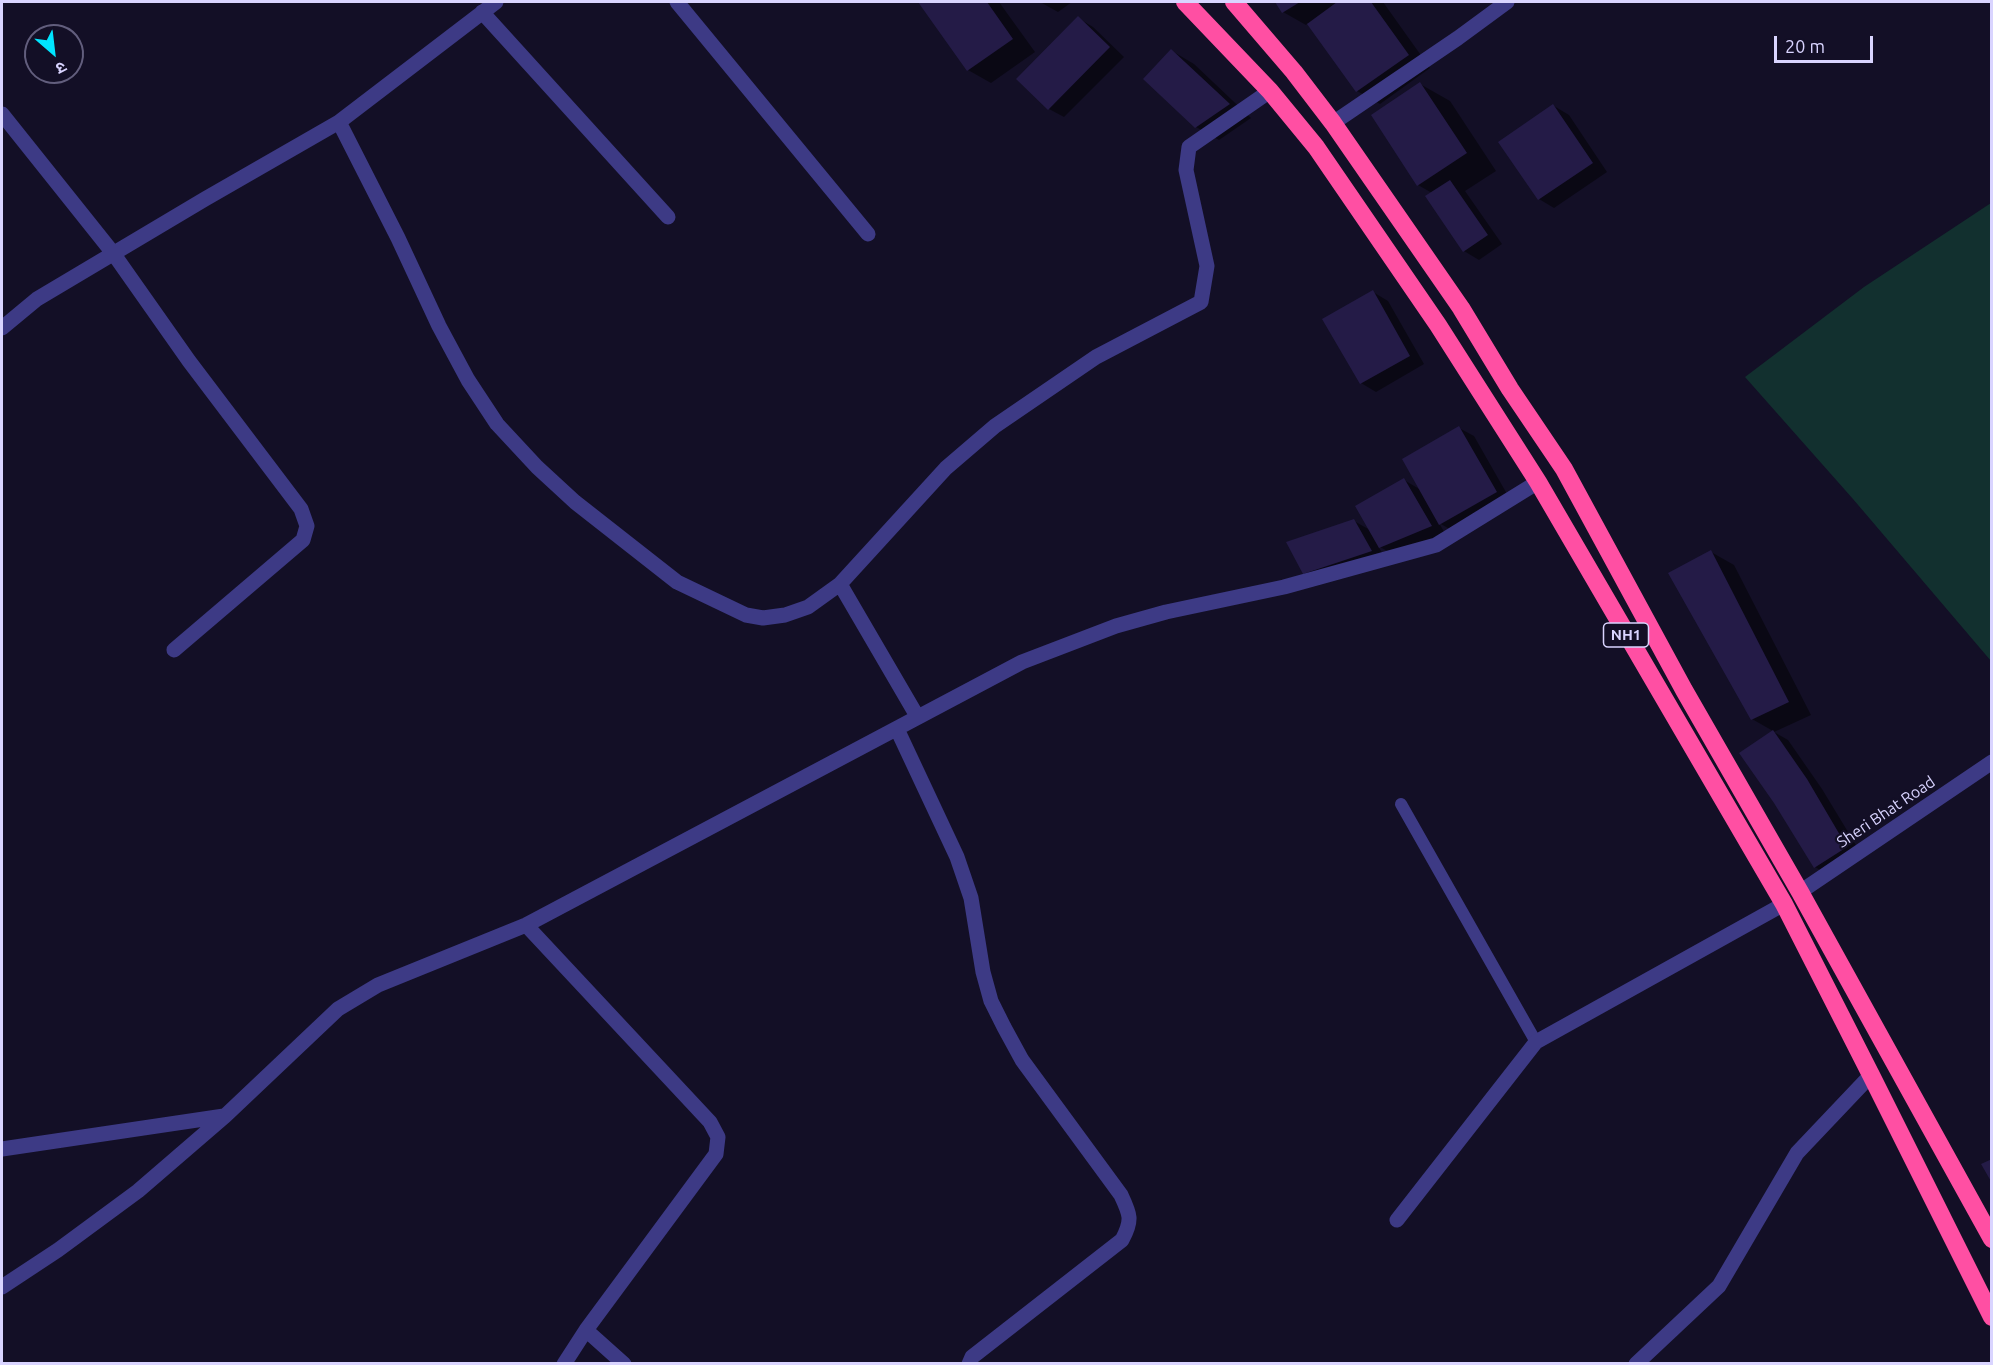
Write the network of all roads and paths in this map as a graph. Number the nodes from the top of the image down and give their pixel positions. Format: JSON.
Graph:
{"nodes":[{"id":1,"x":496,"y":2,"type":"edge"},
{"id":2,"x":676,"y":2,"type":"edge"},
{"id":3,"x":1185,"y":2,"type":"edge"},
{"id":4,"x":1234,"y":2,"type":"edge"},
{"id":5,"x":1507,"y":2,"type":"edge"},
{"id":6,"x":482,"y":12,"type":"junction"},
{"id":7,"x":1270,"y":91,"type":"junction"},
{"id":8,"x":2,"y":114,"type":"edge"},
{"id":9,"x":339,"y":122,"type":"junction"},
{"id":10,"x":1333,"y":123,"type":"junction"},
{"id":11,"x":668,"y":217,"type":"dead end"},
{"id":12,"x":868,"y":234,"type":"dead end"},
{"id":13,"x":113,"y":253,"type":"junction"},
{"id":14,"x":2,"y":328,"type":"edge"},
{"id":15,"x":1538,"y":482,"type":"junction"},
{"id":16,"x":840,"y":585,"type":"junction"},
{"id":17,"x":174,"y":650,"type":"dead end"},
{"id":18,"x":917,"y":716,"type":"junction"},
{"id":19,"x":897,"y":729,"type":"junction"},
{"id":20,"x":1992,"y":762,"type":"edge"},
{"id":21,"x":1401,"y":804,"type":"dead end"},
{"id":22,"x":1800,"y":892,"type":"junction"},
{"id":23,"x":1784,"y":904,"type":"junction"},
{"id":24,"x":526,"y":925,"type":"junction"},
{"id":25,"x":1536,"y":1042,"type":"junction"},
{"id":26,"x":1871,"y":1075,"type":"junction"},
{"id":27,"x":225,"y":1116,"type":"junction"},
{"id":28,"x":2,"y":1149,"type":"edge"},
{"id":29,"x":1397,"y":1220,"type":"dead end"},
{"id":30,"x":1992,"y":1239,"type":"edge"},
{"id":31,"x":2,"y":1287,"type":"edge"},
{"id":32,"x":1992,"y":1317,"type":"edge"},
{"id":33,"x":586,"y":1330,"type":"junction"},
{"id":34,"x":564,"y":1364,"type":"edge"},
{"id":35,"x":624,"y":1364,"type":"edge"},
{"id":36,"x":969,"y":1364,"type":"edge"},
{"id":37,"x":1636,"y":1364,"type":"edge"}],
"edges":[{"from":1,"to":6,"type":"street"},
{"from":2,"to":12,"type":"street"},
{"from":3,"to":7,"type":"highway","number":"NH1"},
{"from":4,"to":10,"type":"highway","number":"NH1"},
{"from":5,"to":10,"type":"street"},
{"from":6,"to":9,"type":"street"},
{"from":6,"to":11,"type":"street"},
{"from":7,"to":15,"type":"highway","number":"NH1"},
{"from":7,"to":16,"type":"street"},
{"from":8,"to":13,"type":"street"},
{"from":9,"to":13,"type":"street"},
{"from":9,"to":16,"type":"street"},
{"from":10,"to":22,"type":"highway","number":"NH1"},
{"from":13,"to":14,"type":"street"},
{"from":13,"to":17,"type":"street"},
{"from":15,"to":18,"type":"street"},
{"from":15,"to":23,"type":"highway","number":"NH1"},
{"from":16,"to":18,"type":"street"},
{"from":18,"to":19,"type":"street"},
{"from":19,"to":24,"type":"street"},
{"from":19,"to":36,"type":"street"},
{"from":20,"to":22,"type":"street","name":"Sheri Bhat Road"},
{"from":21,"to":25,"type":"lane"},
{"from":22,"to":30,"type":"highway","number":"NH1"},
{"from":23,"to":25,"type":"street"},
{"from":23,"to":26,"type":"highway","number":"NH1"},
{"from":24,"to":27,"type":"street"},
{"from":24,"to":33,"type":"street"},
{"from":25,"to":29,"type":"street"},
{"from":26,"to":32,"type":"highway","number":"NH1"},
{"from":26,"to":37,"type":"street"},
{"from":27,"to":28,"type":"street"},
{"from":27,"to":31,"type":"street"},
{"from":33,"to":34,"type":"street"},
{"from":33,"to":35,"type":"street"}]}
